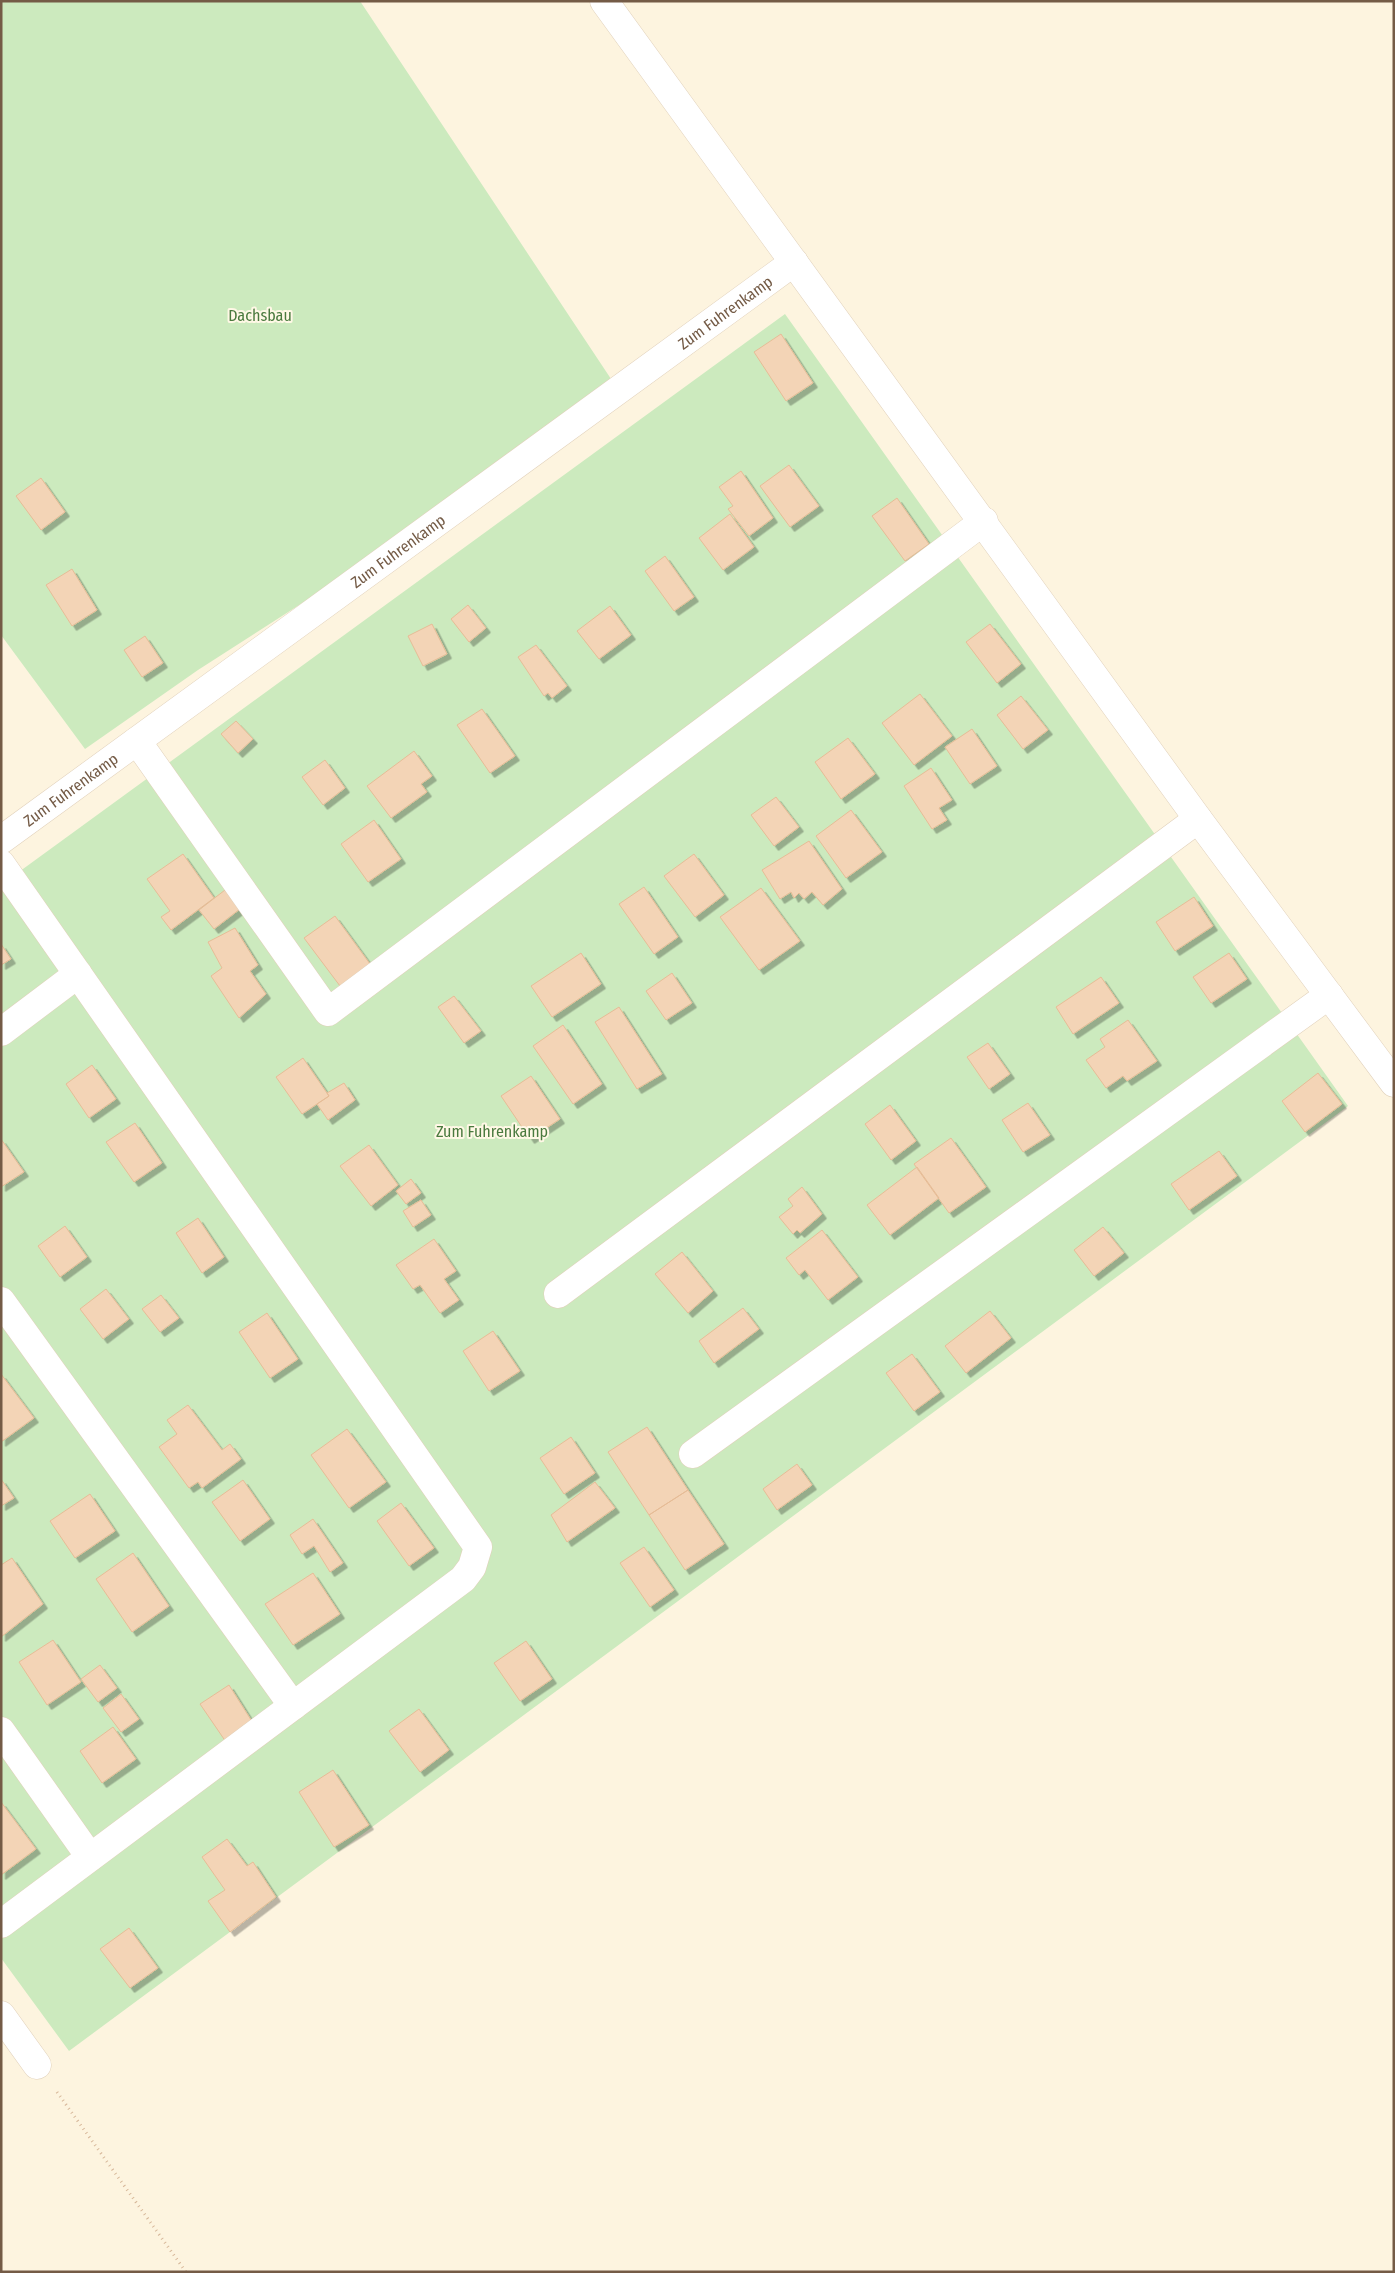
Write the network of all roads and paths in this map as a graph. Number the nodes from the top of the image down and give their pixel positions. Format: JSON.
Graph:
{"nodes":[{"id":1,"x":604,"y":1,"type":"edge"},
{"id":2,"x":794,"y":262,"type":"junction"},
{"id":3,"x":984,"y":521,"type":"junction"},
{"id":4,"x":136,"y":741,"type":"junction"},
{"id":5,"x":1198,"y":819,"type":"junction"},
{"id":6,"x":1,"y":840,"type":"edge"},
{"id":7,"x":1,"y":864,"type":"edge"},
{"id":8,"x":78,"y":974,"type":"junction"},
{"id":9,"x":1329,"y":995,"type":"junction"},
{"id":10,"x":1,"y":1032,"type":"edge"},
{"id":11,"x":1394,"y":1083,"type":"edge"},
{"id":12,"x":558,"y":1294,"type":"dead end"},
{"id":13,"x":1,"y":1301,"type":"edge"},
{"id":14,"x":693,"y":1454,"type":"dead end"},
{"id":15,"x":293,"y":1706,"type":"junction"},
{"id":16,"x":1,"y":1731,"type":"edge"},
{"id":17,"x":90,"y":1857,"type":"junction"},
{"id":18,"x":1,"y":1924,"type":"edge"},
{"id":19,"x":1,"y":2015,"type":"edge"},
{"id":20,"x":37,"y":2065,"type":"joint"},
{"id":21,"x":186,"y":2272,"type":"edge"}],
"edges":[{"from":1,"to":2,"type":"street"},
{"from":2,"to":3,"type":"street"},
{"from":2,"to":4,"type":"street","name":"Zum Fuhrenkamp"},
{"from":3,"to":4,"type":"street"},
{"from":3,"to":5,"type":"street"},
{"from":4,"to":6,"type":"street","name":"Zum Fuhrenkamp"},
{"from":5,"to":9,"type":"street"},
{"from":5,"to":12,"type":"street"},
{"from":7,"to":8,"type":"street"},
{"from":8,"to":10,"type":"street"},
{"from":8,"to":15,"type":"street"},
{"from":9,"to":11,"type":"street"},
{"from":9,"to":14,"type":"street"},
{"from":13,"to":15,"type":"street"},
{"from":15,"to":17,"type":"street"},
{"from":16,"to":17,"type":"street"},
{"from":17,"to":18,"type":"street"},
{"from":19,"to":20,"type":"street"},
{"from":20,"to":21,"type":"path"}]}
